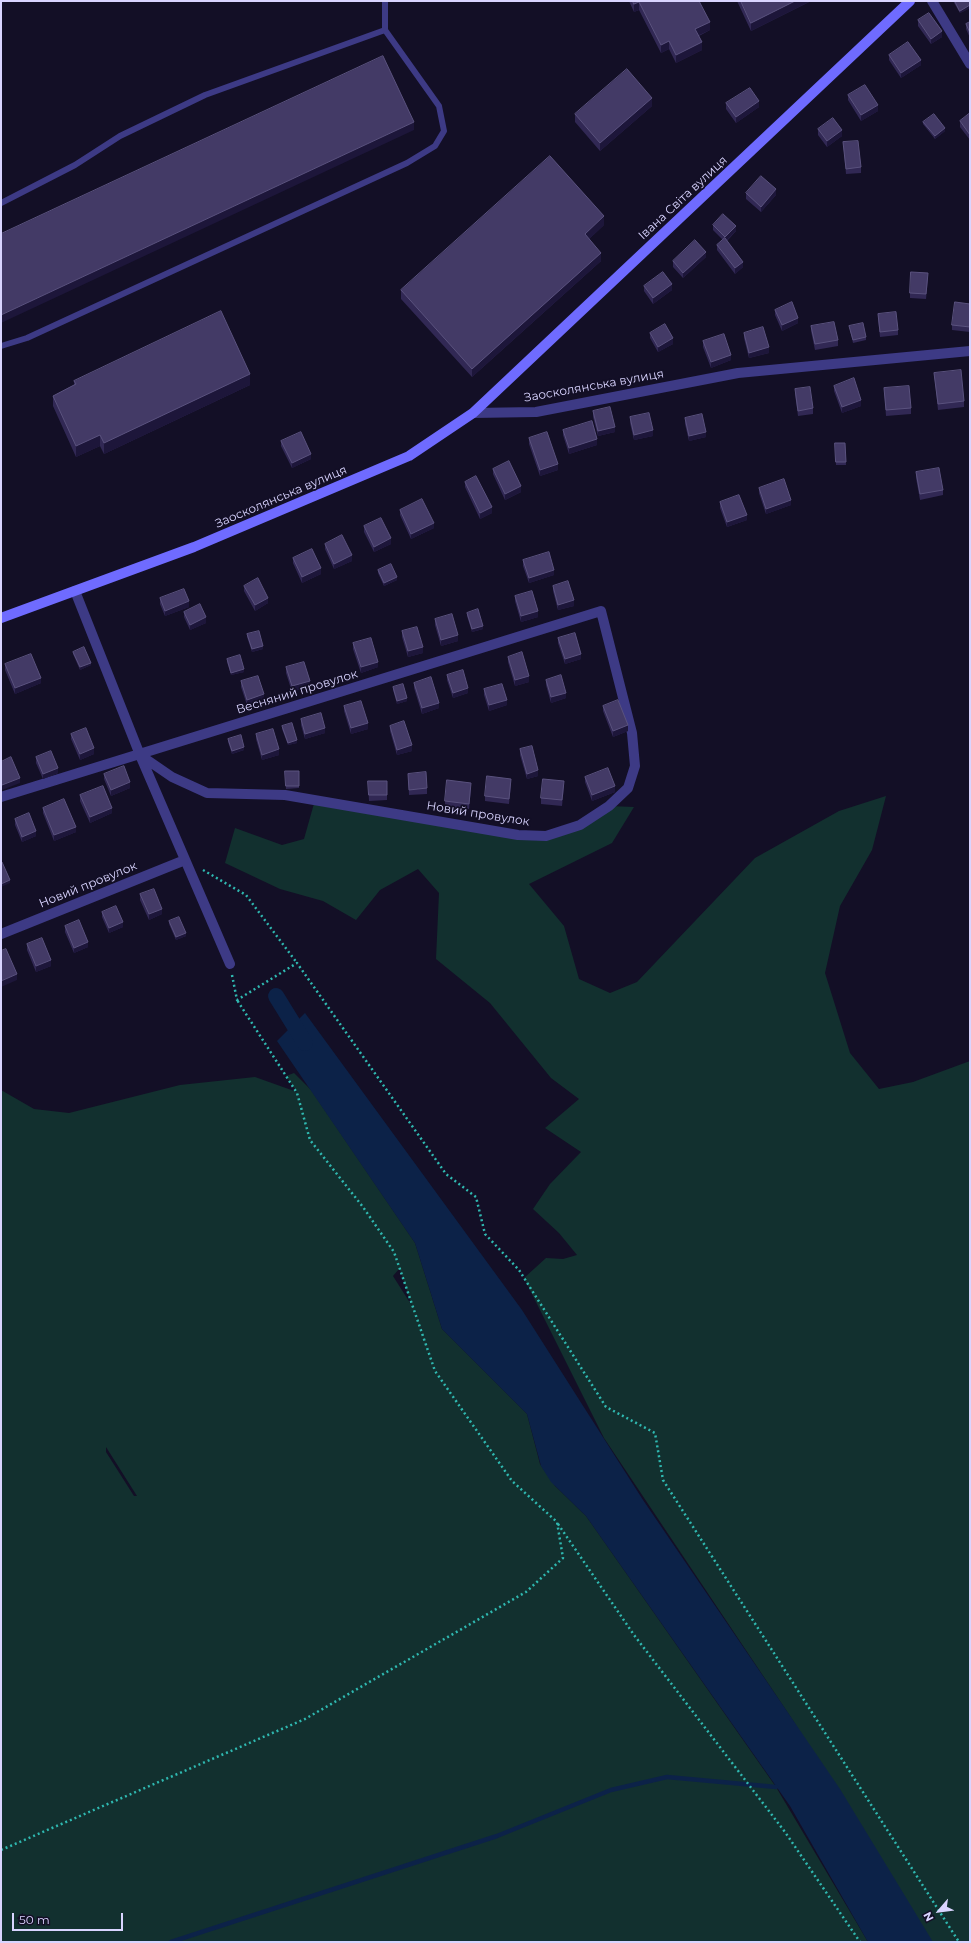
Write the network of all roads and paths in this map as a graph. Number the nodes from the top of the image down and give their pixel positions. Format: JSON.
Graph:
{"nodes":[{"id":1,"x":385,"y":1,"type":"edge"},
{"id":2,"x":910,"y":1,"type":"edge"},
{"id":3,"x":932,"y":1,"type":"edge"},
{"id":4,"x":385,"y":30,"type":"junction"},
{"id":5,"x":970,"y":64,"type":"edge"},
{"id":6,"x":1,"y":203,"type":"edge"},
{"id":7,"x":1,"y":346,"type":"edge"},
{"id":8,"x":970,"y":351,"type":"edge"},
{"id":9,"x":473,"y":413,"type":"junction"},
{"id":10,"x":75,"y":591,"type":"junction"},
{"id":11,"x":601,"y":611,"type":"joint"},
{"id":12,"x":1,"y":618,"type":"edge"},
{"id":13,"x":140,"y":755,"type":"junction"},
{"id":14,"x":1,"y":798,"type":"edge"},
{"id":15,"x":185,"y":860,"type":"junction"},
{"id":16,"x":1,"y":934,"type":"edge"},
{"id":17,"x":297,"y":963,"type":"junction"},
{"id":18,"x":230,"y":964,"type":"joint"},
{"id":19,"x":237,"y":1000,"type":"junction"},
{"id":20,"x":557,"y":1522,"type":"junction"},
{"id":21,"x":1,"y":1850,"type":"edge"},
{"id":22,"x":860,"y":1942,"type":"edge"},
{"id":23,"x":959,"y":1942,"type":"edge"}],
"edges":[{"from":1,"to":4,"type":"lane"},
{"from":2,"to":9,"type":"street","name":"Івана Світа вулиця"},
{"from":3,"to":5,"type":"street"},
{"from":4,"to":6,"type":"lane"},
{"from":4,"to":7,"type":"lane"},
{"from":8,"to":9,"type":"street","name":"Заосколянська вулиця"},
{"from":9,"to":10,"type":"street","name":"Заосколянська вулиця"},
{"from":10,"to":12,"type":"street","name":"Заосколянська вулиця"},
{"from":10,"to":13,"type":"street"},
{"from":11,"to":13,"type":"street","name":"Весняний провулок"},
{"from":11,"to":13,"type":"street","name":"Новий провулок"},
{"from":13,"to":14,"type":"street","name":"Весняний провулок"},
{"from":13,"to":15,"type":"street"},
{"from":15,"to":16,"type":"street","name":"Новий провулок"},
{"from":15,"to":17,"type":"path"},
{"from":15,"to":18,"type":"street"},
{"from":17,"to":19,"type":"path"},
{"from":17,"to":23,"type":"path"},
{"from":18,"to":19,"type":"path"},
{"from":19,"to":20,"type":"path"},
{"from":20,"to":21,"type":"path"},
{"from":20,"to":22,"type":"path"}]}
